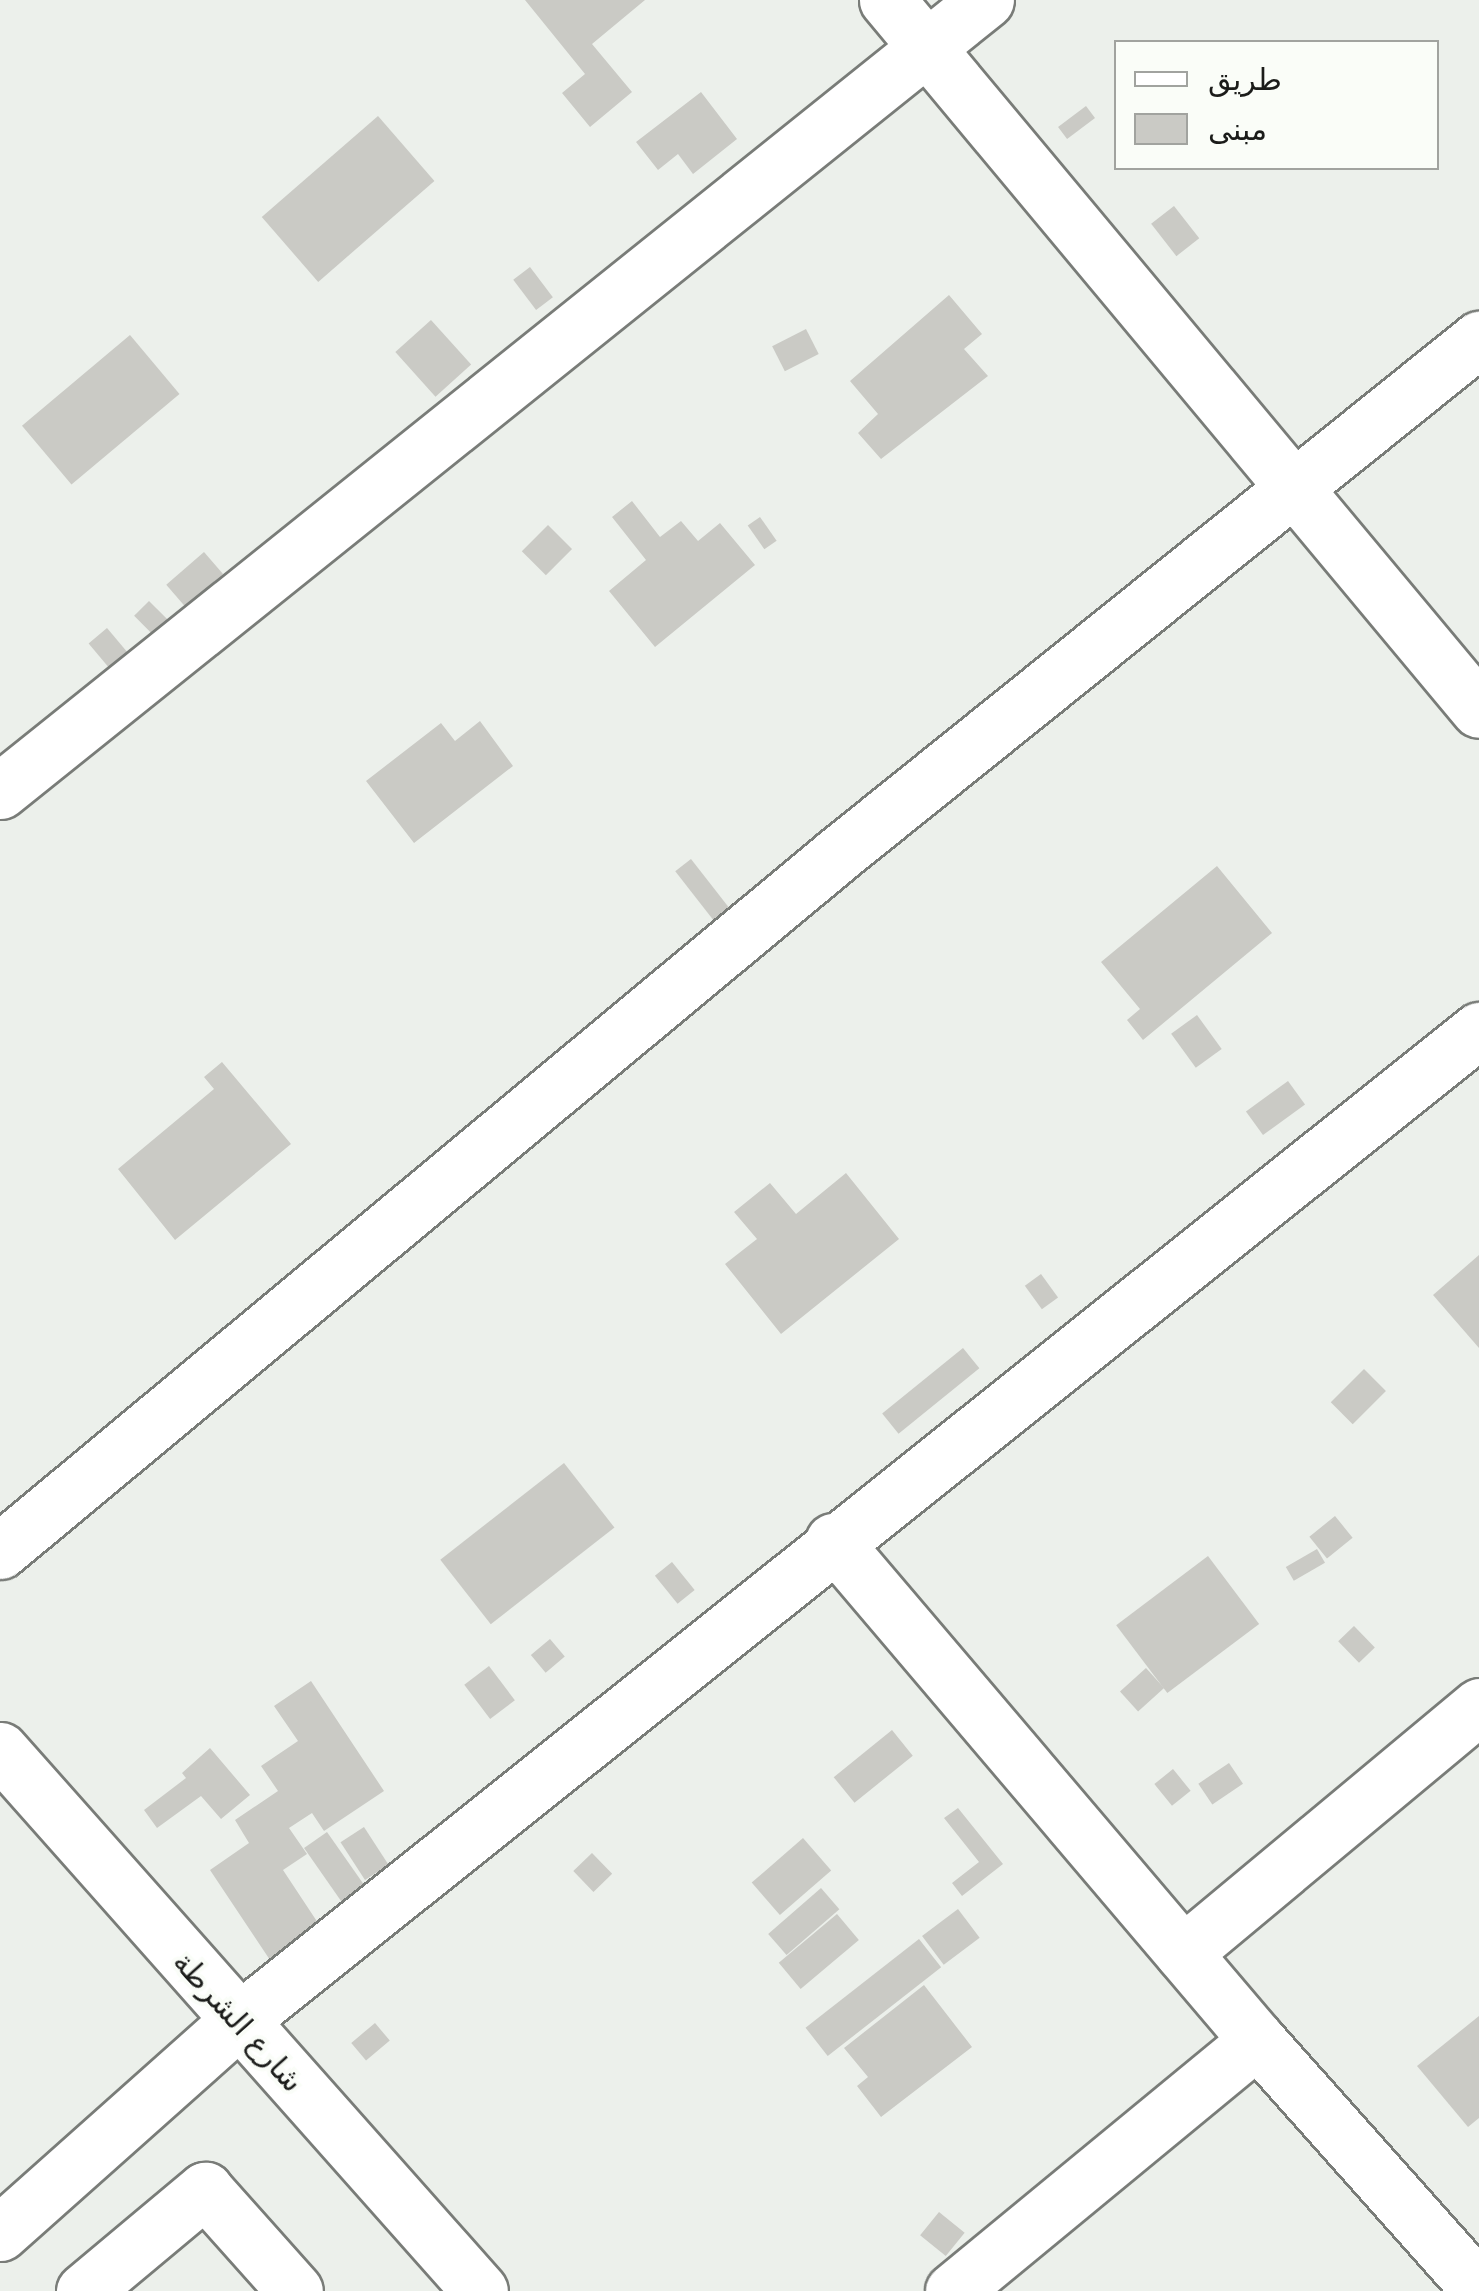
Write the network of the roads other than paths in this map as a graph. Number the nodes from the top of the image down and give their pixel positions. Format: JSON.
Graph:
{"nodes":[{"id":1,"x":887,"y":0,"type":"edge"},
{"id":2,"x":986,"y":0,"type":"edge"},
{"id":3,"x":929,"y":48,"type":"junction"},
{"id":4,"x":1479,"y":339,"type":"edge"},
{"id":5,"x":1294,"y":492,"type":"junction"},
{"id":6,"x":1479,"y":710,"type":"edge"},
{"id":7,"x":0,"y":791,"type":"edge"},
{"id":8,"x":1479,"y":1030,"type":"edge"},
{"id":9,"x":833,"y":1540,"type":"junction"},
{"id":10,"x":0,"y":1551,"type":"edge"},
{"id":11,"x":1479,"y":1706,"type":"edge"},
{"id":12,"x":0,"y":1750,"type":"edge"},
{"id":13,"x":1183,"y":1953,"type":"junction"},
{"id":14,"x":236,"y":2022,"type":"junction"},
{"id":15,"x":1257,"y":2040,"type":"junction"},
{"id":16,"x":0,"y":2233,"type":"edge"},
{"id":17,"x":91,"y":2288,"type":"edge"},
{"id":18,"x":1479,"y":2290,"type":"edge"},
{"id":19,"x":295,"y":2291,"type":"edge"},
{"id":20,"x":480,"y":2291,"type":"edge"},
{"id":21,"x":953,"y":2291,"type":"edge"}],
"edges":[{"from":1,"to":3,"type":"street"},
{"from":2,"to":3,"type":"street"},
{"from":3,"to":5,"type":"street"},
{"from":3,"to":7,"type":"street"},
{"from":4,"to":5,"type":"street"},
{"from":5,"to":6,"type":"street"},
{"from":5,"to":10,"type":"street"},
{"from":8,"to":9,"type":"street"},
{"from":9,"to":13,"type":"street"},
{"from":9,"to":14,"type":"street"},
{"from":11,"to":13,"type":"street"},
{"from":12,"to":14,"type":"street","name":"شارع الشرطة"},
{"from":13,"to":15,"type":"street"},
{"from":14,"to":16,"type":"street"},
{"from":14,"to":20,"type":"street","name":"شارع الشرطة"},
{"from":15,"to":18,"type":"street"},
{"from":15,"to":21,"type":"street"},
{"from":17,"to":19,"type":"street"}]}
